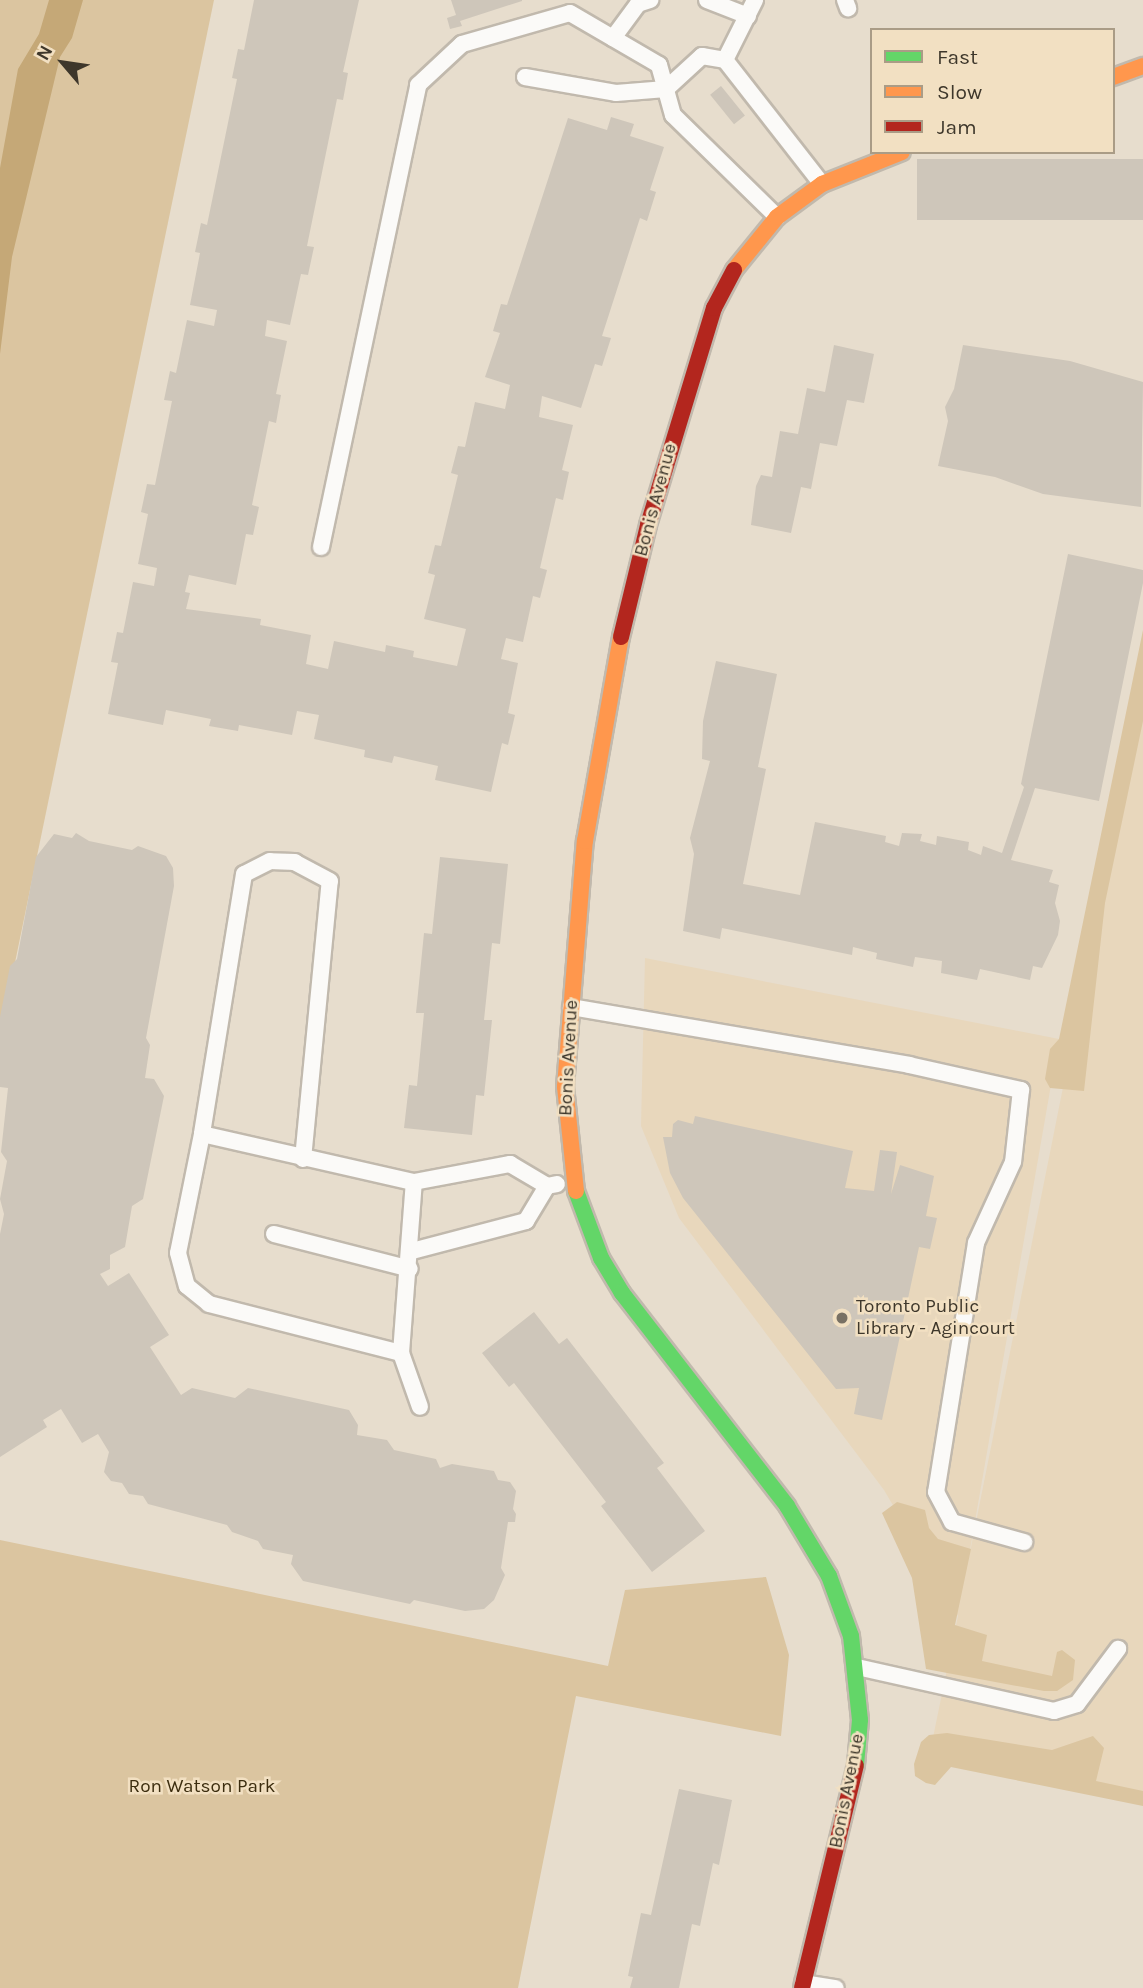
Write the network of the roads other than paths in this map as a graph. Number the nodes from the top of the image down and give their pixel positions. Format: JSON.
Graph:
{"nodes":[{"id":1,"x":650,"y":0,"type":"edge"},
{"id":2,"x":707,"y":0,"type":"edge"},
{"id":3,"x":755,"y":0,"type":"edge"},
{"id":4,"x":748,"y":16,"type":"junction"},
{"id":5,"x":613,"y":38,"type":"junction"},
{"id":6,"x":725,"y":60,"type":"junction"},
{"id":7,"x":1143,"y":66,"type":"edge"},
{"id":8,"x":1115,"y":76,"type":"edge"},
{"id":9,"x":525,"y":77,"type":"dead end"},
{"id":10,"x":666,"y":89,"type":"junction"},
{"id":11,"x":897,"y":154,"type":"edge"},
{"id":12,"x":822,"y":184,"type":"junction"},
{"id":13,"x":777,"y":217,"type":"junction"},
{"id":14,"x":321,"y":547,"type":"dead end"},
{"id":15,"x":570,"y":1007,"type":"junction"},
{"id":16,"x":202,"y":1134,"type":"junction"},
{"id":17,"x":303,"y":1159,"type":"junction"},
{"id":18,"x":572,"y":1180,"type":"junction"},
{"id":19,"x":414,"y":1182,"type":"junction"},
{"id":20,"x":547,"y":1186,"type":"junction"},
{"id":21,"x":274,"y":1234,"type":"dead end"},
{"id":22,"x":412,"y":1251,"type":"junction"},
{"id":23,"x":410,"y":1269,"type":"junction"},
{"id":24,"x":401,"y":1353,"type":"junction"},
{"id":25,"x":420,"y":1407,"type":"dead end"},
{"id":26,"x":1024,"y":1542,"type":"dead end"},
{"id":27,"x":1118,"y":1649,"type":"dead end"},
{"id":28,"x":857,"y":1667,"type":"junction"},
{"id":29,"x":803,"y":1985,"type":"edge"},
{"id":30,"x":836,"y":1988,"type":"edge"}],
"edges":[{"from":1,"to":5,"type":"lane"},
{"from":2,"to":4,"type":"lane"},
{"from":3,"to":4,"type":"lane"},
{"from":4,"to":6,"type":"lane"},
{"from":5,"to":10,"type":"lane"},
{"from":5,"to":14,"type":"lane"},
{"from":6,"to":10,"type":"lane"},
{"from":6,"to":12,"type":"lane"},
{"from":7,"to":8,"type":"street"},
{"from":9,"to":10,"type":"lane"},
{"from":10,"to":13,"type":"lane"},
{"from":11,"to":12,"type":"street","name":"Bonis Avenue"},
{"from":12,"to":13,"type":"street","name":"Bonis Avenue"},
{"from":13,"to":15,"type":"street","name":"Bonis Avenue"},
{"from":15,"to":18,"type":"street","name":"Bonis Avenue"},
{"from":15,"to":26,"type":"lane"},
{"from":16,"to":17,"type":"lane"},
{"from":16,"to":17,"type":"lane"},
{"from":16,"to":24,"type":"lane"},
{"from":17,"to":19,"type":"lane"},
{"from":18,"to":20,"type":"lane"},
{"from":18,"to":28,"type":"street","name":"Bonis Avenue"},
{"from":19,"to":20,"type":"lane"},
{"from":19,"to":22,"type":"lane"},
{"from":20,"to":22,"type":"lane"},
{"from":21,"to":23,"type":"lane"},
{"from":22,"to":23,"type":"lane"},
{"from":23,"to":24,"type":"lane"},
{"from":24,"to":25,"type":"lane"},
{"from":27,"to":28,"type":"lane"},
{"from":28,"to":29,"type":"street","name":"Bonis Avenue"},
{"from":29,"to":30,"type":"lane"}]}
